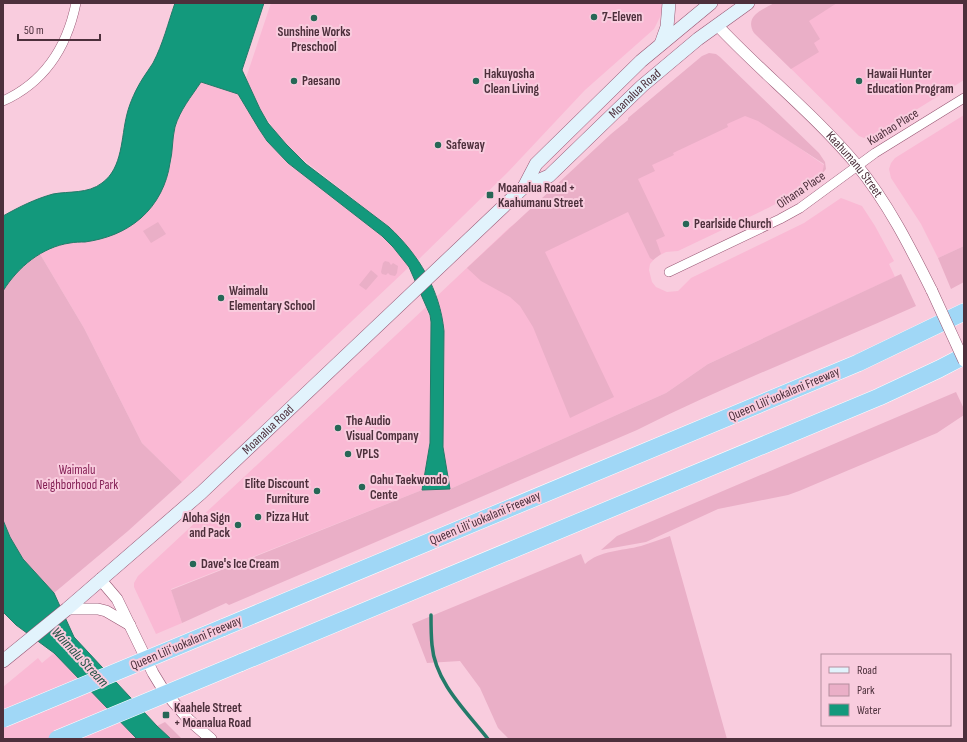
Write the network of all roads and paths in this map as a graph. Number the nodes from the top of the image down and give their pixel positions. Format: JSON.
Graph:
{"nodes":[{"id":1,"x":76,"y":3,"type":"edge"},
{"id":2,"x":669,"y":3,"type":"edge"},
{"id":3,"x":748,"y":3,"type":"edge"},
{"id":4,"x":703,"y":5,"type":"edge"},
{"id":5,"x":717,"y":25,"type":"junction"},
{"id":6,"x":660,"y":44,"type":"junction"},
{"id":7,"x":964,"y":98,"type":"edge"},
{"id":8,"x":3,"y":101,"type":"edge"},
{"id":9,"x":858,"y":166,"type":"junction"},
{"id":10,"x":524,"y":187,"type":"junction"},
{"id":11,"x":669,"y":272,"type":"dead end"},
{"id":12,"x":964,"y":312,"type":"edge"},
{"id":13,"x":964,"y":356,"type":"edge"},
{"id":14,"x":964,"y":361,"type":"edge"},
{"id":15,"x":100,"y":579,"type":"junction"},
{"id":16,"x":67,"y":609,"type":"junction"},
{"id":17,"x":130,"y":626,"type":"junction"},
{"id":18,"x":3,"y":661,"type":"edge"},
{"id":19,"x":3,"y":719,"type":"edge"},
{"id":20,"x":57,"y":739,"type":"edge"},
{"id":21,"x":211,"y":739,"type":"edge"}],
"edges":[{"from":1,"to":8,"type":"street"},
{"from":2,"to":6,"type":"main road"},
{"from":3,"to":5,"type":"main road","name":"Moanalua Road"},
{"from":4,"to":5,"type":"main road","name":"Kaahumanu Street"},
{"from":4,"to":6,"type":"main road","name":"Moanalua Road"},
{"from":5,"to":9,"type":"street","name":"Kaahumanu Street"},
{"from":5,"to":10,"type":"main road","name":"Moanalua Road"},
{"from":6,"to":10,"type":"main road","name":"Moanalua Road"},
{"from":7,"to":9,"type":"street","name":"Kuahao Place"},
{"from":9,"to":11,"type":"street","name":"Oihana Place"},
{"from":9,"to":14,"type":"street","name":"Kaahumanu Street","bridge":true},
{"from":10,"to":15,"type":"main road","name":"Moanalua Road"},
{"from":12,"to":19,"type":"highway","name":"Queen Liliʻuokalani Freeway","bridge":true},
{"from":13,"to":20,"type":"highway","bridge":true},
{"from":15,"to":16,"type":"main road","name":"Moanalua Road"},
{"from":15,"to":17,"type":"street"},
{"from":16,"to":17,"type":"street"},
{"from":16,"to":18,"type":"main road","name":"Moanalua Road"},
{"from":17,"to":21,"type":"street"}]}
